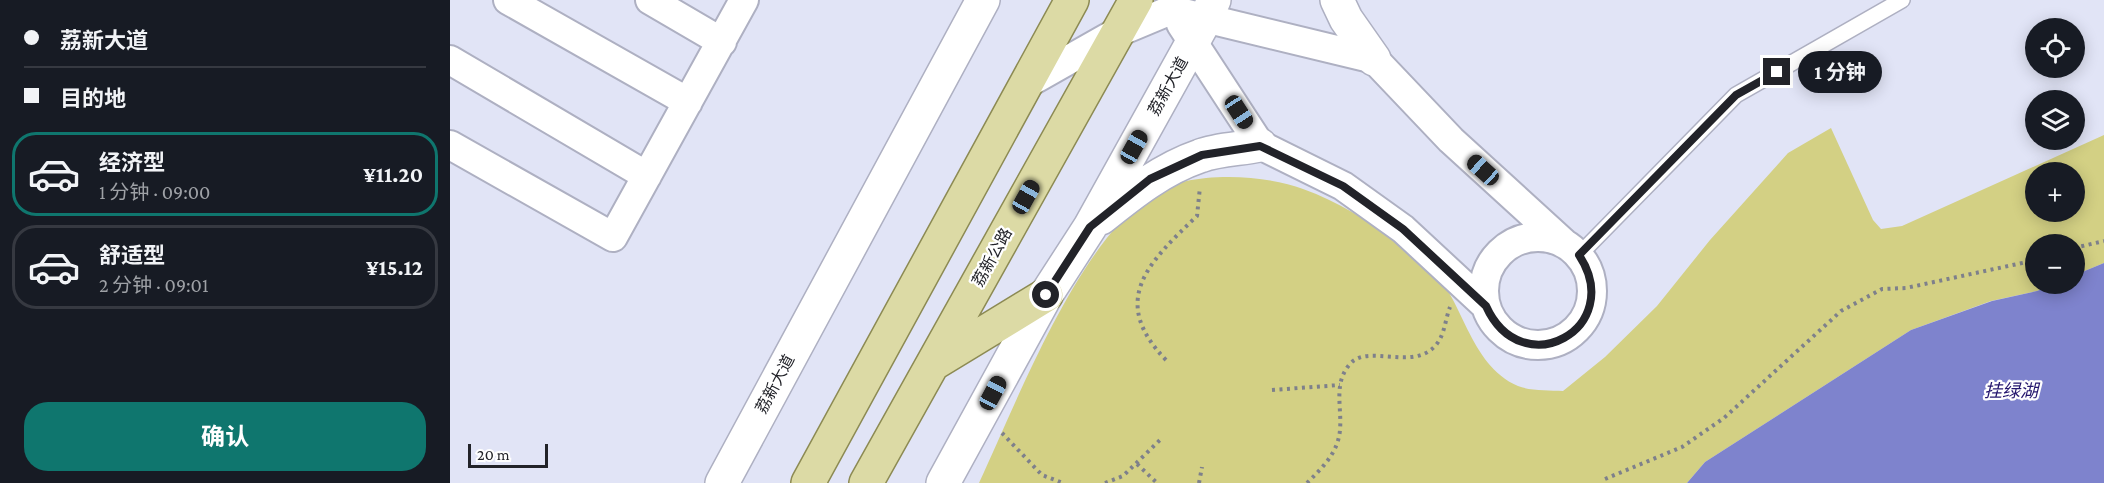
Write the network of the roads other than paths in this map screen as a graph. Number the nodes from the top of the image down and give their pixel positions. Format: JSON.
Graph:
{"nodes":[{"id":1,"x":508,"y":0,"type":"edge"},
{"id":2,"x":650,"y":0,"type":"edge"},
{"id":3,"x":744,"y":0,"type":"edge"},
{"id":4,"x":982,"y":0,"type":"edge"},
{"id":5,"x":1072,"y":0,"type":"edge"},
{"id":6,"x":1136,"y":0,"type":"edge"},
{"id":7,"x":1337,"y":0,"type":"edge"},
{"id":8,"x":1902,"y":0,"type":"edge"},
{"id":9,"x":1169,"y":5,"type":"edge"},
{"id":10,"x":1204,"y":20,"type":"edge"},
{"id":11,"x":1116,"y":33,"type":"junction"},
{"id":12,"x":722,"y":42,"type":"junction"},
{"id":13,"x":1374,"y":59,"type":"junction"},
{"id":14,"x":450,"y":60,"type":"edge"},
{"id":15,"x":1026,"y":84,"type":"junction"},
{"id":16,"x":688,"y":102,"type":"junction"},
{"id":17,"x":450,"y":145,"type":"edge"},
{"id":18,"x":1260,"y":146,"type":"junction"},
{"id":19,"x":647,"y":176,"type":"junction"},
{"id":20,"x":1090,"y":227,"type":"junction"},
{"id":21,"x":1572,"y":249,"type":"junction"},
{"id":22,"x":1046,"y":295,"type":"junction"},
{"id":23,"x":1486,"y":306,"type":"junction"},
{"id":24,"x":931,"y":365,"type":"junction"},
{"id":25,"x":722,"y":483,"type":"edge"},
{"id":26,"x":808,"y":483,"type":"edge"},
{"id":27,"x":866,"y":483,"type":"edge"},
{"id":28,"x":943,"y":483,"type":"edge"}],
"edges":[{"from":1,"to":16,"type":"street"},
{"from":2,"to":12,"type":"street"},
{"from":3,"to":12,"type":"street"},
{"from":4,"to":25,"type":"street","name":"荔新大道"},
{"from":5,"to":15,"type":"main road"},
{"from":6,"to":11,"type":"main road","name":"荔新公路"},
{"from":7,"to":13,"type":"street"},
{"from":8,"to":21,"type":"lane"},
{"from":9,"to":10,"type":"street"},
{"from":9,"to":11,"type":"street"},
{"from":10,"to":13,"type":"street"},
{"from":10,"to":18,"type":"street"},
{"from":10,"to":20,"type":"street","name":"荔新大道"},
{"from":11,"to":15,"type":"street"},
{"from":11,"to":24,"type":"main road","name":"荔新公路"},
{"from":12,"to":16,"type":"street"},
{"from":13,"to":21,"type":"street"},
{"from":14,"to":19,"type":"street"},
{"from":15,"to":26,"type":"main road"},
{"from":16,"to":19,"type":"street"},
{"from":17,"to":19,"type":"street"},
{"from":18,"to":20,"type":"street"},
{"from":18,"to":23,"type":"street"},
{"from":20,"to":22,"type":"street","name":"荔新大道"},
{"from":21,"to":23,"type":"street"},
{"from":21,"to":23,"type":"street"},
{"from":22,"to":24,"type":"main road"},
{"from":22,"to":28,"type":"street","name":"荔新大道"},
{"from":24,"to":27,"type":"main road","name":"荔新公路"}]}
